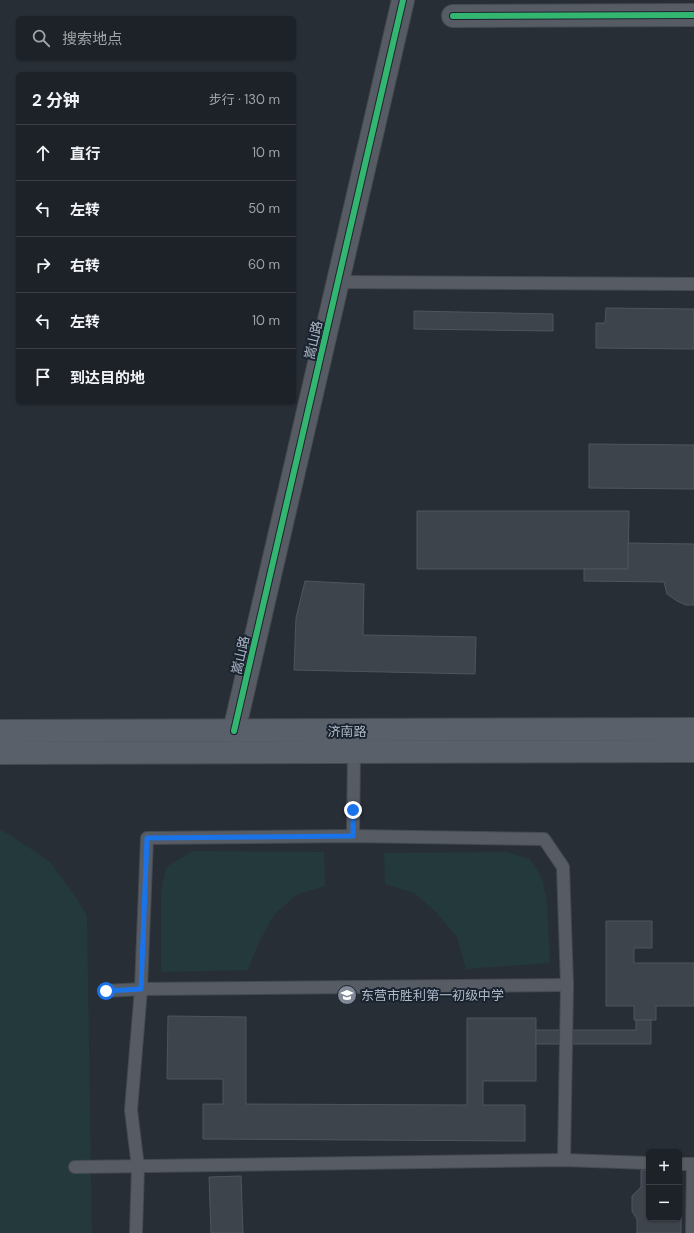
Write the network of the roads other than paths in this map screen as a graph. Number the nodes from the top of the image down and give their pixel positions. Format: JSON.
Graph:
{"nodes":[{"id":1,"x":403,"y":0,"type":"edge"},
{"id":2,"x":694,"y":15,"type":"edge"},
{"id":3,"x":453,"y":16,"type":"dead end"},
{"id":4,"x":338,"y":282,"type":"junction"},
{"id":5,"x":694,"y":284,"type":"edge"},
{"id":6,"x":694,"y":729,"type":"edge"},
{"id":7,"x":0,"y":731,"type":"edge"},
{"id":8,"x":234,"y":731,"type":"junction"},
{"id":9,"x":694,"y":751,"type":"edge"},
{"id":10,"x":354,"y":752,"type":"junction"},
{"id":11,"x":0,"y":754,"type":"edge"},
{"id":12,"x":353,"y":836,"type":"junction"},
{"id":13,"x":567,"y":985,"type":"junction"},
{"id":14,"x":141,"y":989,"type":"junction"},
{"id":15,"x":106,"y":991,"type":"dead end"},
{"id":16,"x":564,"y":1160,"type":"junction"},
{"id":17,"x":646,"y":1163,"type":"edge"},
{"id":18,"x":682,"y":1164,"type":"edge"},
{"id":19,"x":76,"y":1167,"type":"dead end"},
{"id":20,"x":138,"y":1167,"type":"junction"},
{"id":21,"x":136,"y":1233,"type":"edge"},
{"id":22,"x":692,"y":1233,"type":"edge"}],
"edges":[{"from":1,"to":4,"type":"street","name":"嵩山路"},
{"from":2,"to":3,"type":"street"},
{"from":4,"to":5,"type":"lane"},
{"from":4,"to":8,"type":"street","name":"嵩山路"},
{"from":6,"to":8,"type":"main road","name":"济南路"},
{"from":7,"to":8,"type":"main road","name":"济南路"},
{"from":9,"to":10,"type":"main road","name":"济南路"},
{"from":10,"to":11,"type":"main road","name":"济南路"},
{"from":10,"to":12,"type":"lane"},
{"from":12,"to":13,"type":"lane"},
{"from":12,"to":14,"type":"lane"},
{"from":13,"to":14,"type":"lane"},
{"from":13,"to":16,"type":"lane"},
{"from":14,"to":15,"type":"lane"},
{"from":14,"to":20,"type":"lane"},
{"from":16,"to":17,"type":"lane"},
{"from":16,"to":20,"type":"lane"},
{"from":18,"to":22,"type":"lane"},
{"from":19,"to":20,"type":"lane"},
{"from":20,"to":21,"type":"lane"}]}
